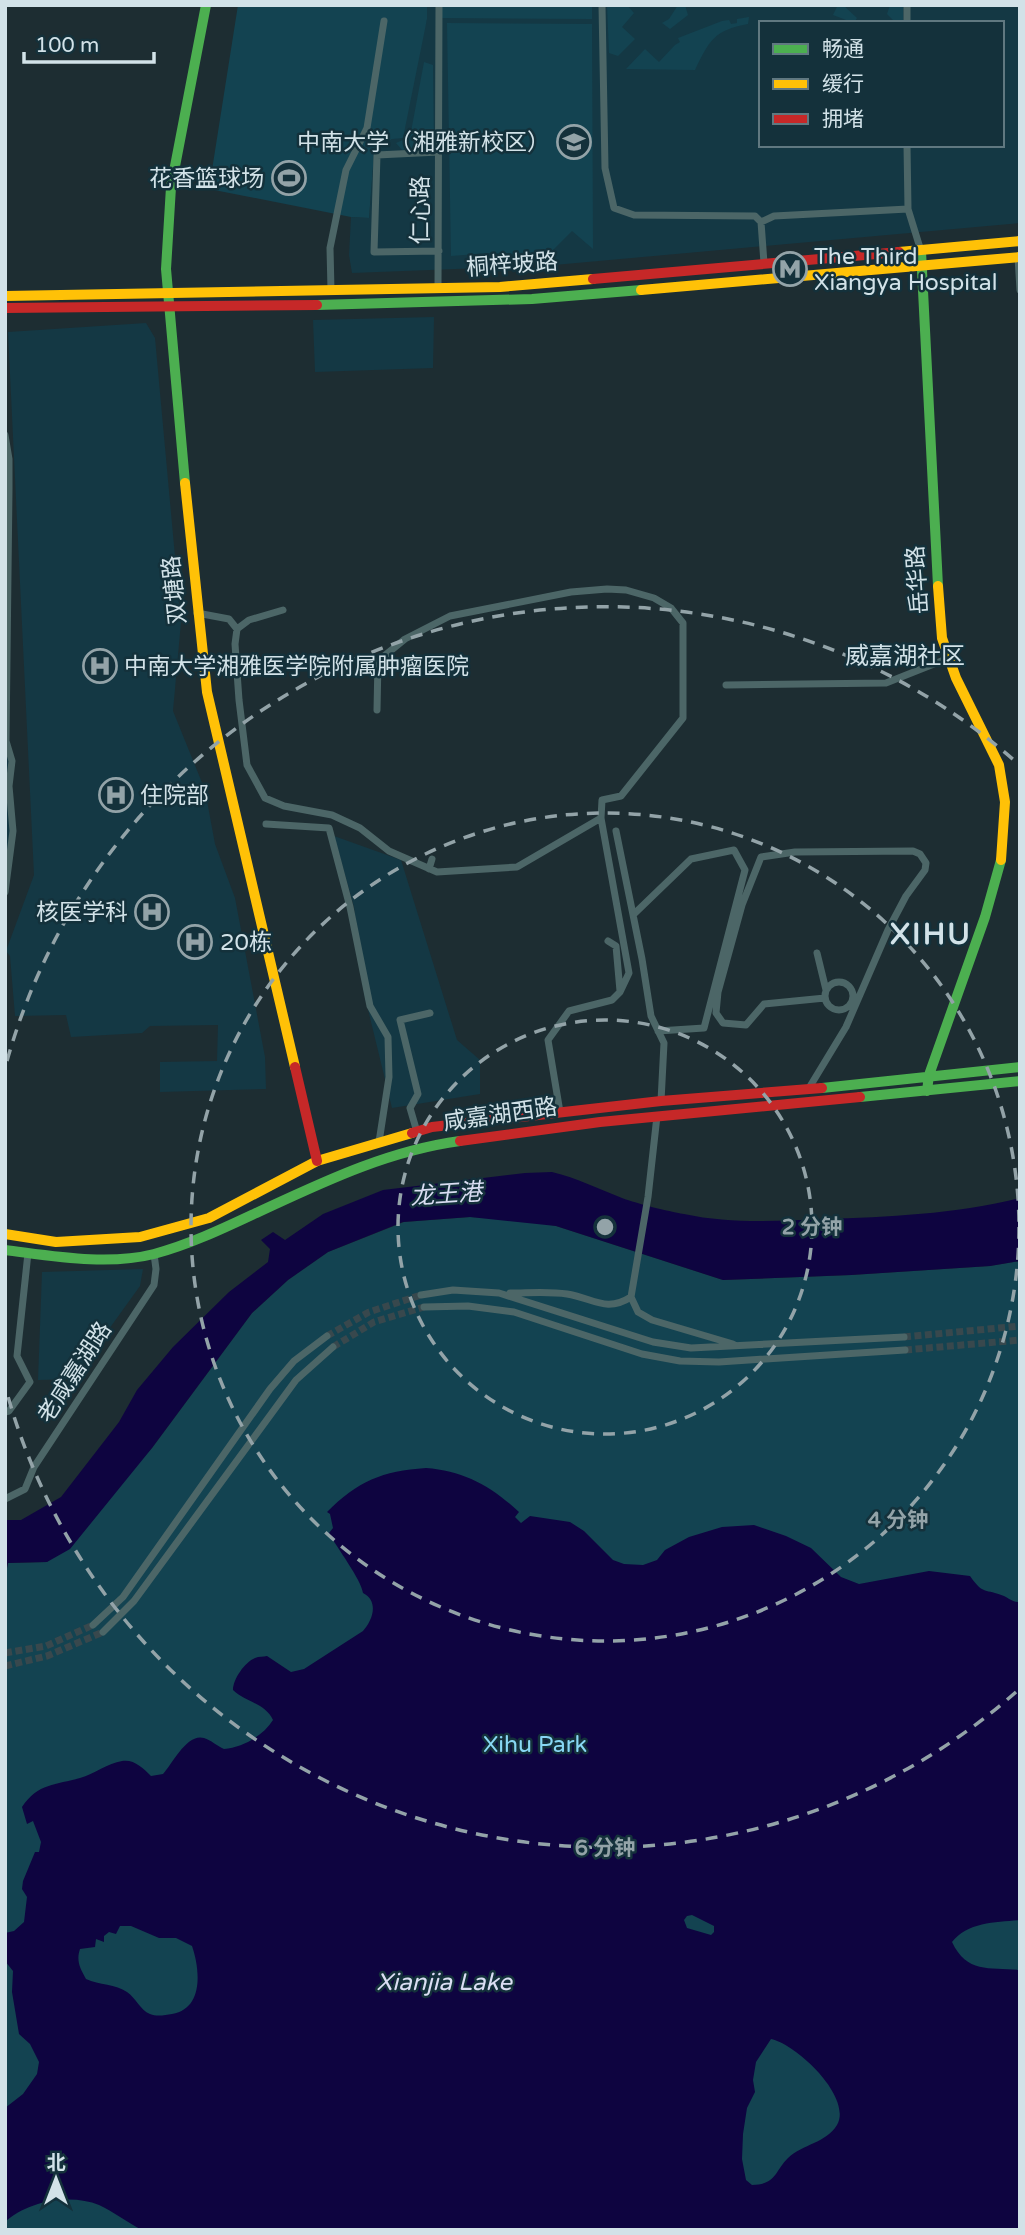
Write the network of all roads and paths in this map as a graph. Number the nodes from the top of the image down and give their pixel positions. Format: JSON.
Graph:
{"nodes":[{"id":1,"x":206,"y":5,"type":"edge"},
{"id":2,"x":439,"y":5,"type":"edge"},
{"id":3,"x":602,"y":5,"type":"edge"},
{"id":4,"x":384,"y":21,"type":"dead end"},
{"id":5,"x":907,"y":147,"type":"edge"},
{"id":6,"x":439,"y":152,"type":"junction"},
{"id":7,"x":908,"y":209,"type":"junction"},
{"id":8,"x":761,"y":222,"type":"junction"},
{"id":9,"x":1020,"y":241,"type":"edge"},
{"id":10,"x":439,"y":251,"type":"junction"},
{"id":11,"x":921,"y":251,"type":"junction"},
{"id":12,"x":1019,"y":257,"type":"edge"},
{"id":13,"x":764,"y":263,"type":"junction"},
{"id":14,"x":922,"y":265,"type":"junction"},
{"id":15,"x":438,"y":289,"type":"junction"},
{"id":16,"x":1020,"y":290,"type":"edge"},
{"id":17,"x":331,"y":291,"type":"junction"},
{"id":18,"x":169,"y":293,"type":"junction"},
{"id":19,"x":5,"y":296,"type":"edge"},
{"id":20,"x":170,"y":306,"type":"junction"},
{"id":21,"x":5,"y":308,"type":"edge"},
{"id":22,"x":5,"y":435,"type":"edge"},
{"id":23,"x":283,"y":610,"type":"dead end"},
{"id":24,"x":197,"y":613,"type":"junction"},
{"id":25,"x":237,"y":629,"type":"junction"},
{"id":26,"x":949,"y":659,"type":"junction"},
{"id":27,"x":726,"y":685,"type":"dead end"},
{"id":28,"x":377,"y":710,"type":"dead end"},
{"id":29,"x":601,"y":818,"type":"junction"},
{"id":30,"x":266,"y":824,"type":"dead end"},
{"id":31,"x":616,"y":831,"type":"dead end"},
{"id":32,"x":432,"y":859,"type":"dead end"},
{"id":33,"x":429,"y":869,"type":"junction"},
{"id":34,"x":5,"y":892,"type":"edge"},
{"id":35,"x":634,"y":914,"type":"junction"},
{"id":36,"x":608,"y":941,"type":"dead end"},
{"id":37,"x":817,"y":953,"type":"dead end"},
{"id":38,"x":620,"y":992,"type":"junction"},
{"id":39,"x":430,"y":1013,"type":"dead end"},
{"id":40,"x":658,"y":1031,"type":"junction"},
{"id":41,"x":1020,"y":1067,"type":"edge"},
{"id":42,"x":929,"y":1075,"type":"junction"},
{"id":43,"x":1020,"y":1081,"type":"edge"},
{"id":44,"x":809,"y":1088,"type":"junction"},
{"id":45,"x":927,"y":1091,"type":"junction"},
{"id":46,"x":661,"y":1101,"type":"junction"},
{"id":47,"x":560,"y":1112,"type":"junction"},
{"id":48,"x":657,"y":1116,"type":"junction"},
{"id":49,"x":416,"y":1132,"type":"junction"},
{"id":50,"x":379,"y":1142,"type":"junction"},
{"id":51,"x":317,"y":1161,"type":"junction"},
{"id":52,"x":5,"y":1234,"type":"edge"},
{"id":53,"x":5,"y":1250,"type":"edge"},
{"id":54,"x":28,"y":1253,"type":"junction"},
{"id":55,"x":154,"y":1254,"type":"junction"},
{"id":56,"x":499,"y":1293,"type":"junction"},
{"id":57,"x":421,"y":1295,"type":"tunnel mouth"},
{"id":58,"x":631,"y":1297,"type":"junction"},
{"id":59,"x":424,"y":1307,"type":"tunnel mouth"},
{"id":60,"x":327,"y":1336,"type":"tunnel mouth"},
{"id":61,"x":904,"y":1337,"type":"tunnel mouth"},
{"id":62,"x":740,"y":1346,"type":"junction"},
{"id":63,"x":333,"y":1347,"type":"tunnel mouth"},
{"id":64,"x":905,"y":1349,"type":"tunnel mouth"},
{"id":65,"x":5,"y":1412,"type":"edge"},
{"id":66,"x":5,"y":1499,"type":"edge"},
{"id":67,"x":93,"y":1625,"type":"tunnel mouth"},
{"id":68,"x":103,"y":1632,"type":"tunnel mouth"}],
"edges":[{"from":1,"to":18,"type":"main road","name":"双塘路"},
{"from":2,"to":6,"type":"street","name":"仁心路"},
{"from":3,"to":8,"type":"street"},
{"from":4,"to":17,"type":"street"},
{"from":5,"to":7,"type":"street"},
{"from":6,"to":10,"type":"street","name":"仁心路"},
{"from":6,"to":10,"type":"street"},
{"from":7,"to":8,"type":"street"},
{"from":7,"to":11,"type":"street"},
{"from":8,"to":13,"type":"street"},
{"from":9,"to":11,"type":"main road","name":"桐梓坡路"},
{"from":10,"to":15,"type":"street","name":"仁心路"},
{"from":11,"to":13,"type":"main road","name":"桐梓坡路"},
{"from":11,"to":14,"type":"main road","name":"岳华路"},
{"from":12,"to":14,"type":"main road","name":"桐梓坡路"},
{"from":12,"to":16,"type":"street"},
{"from":13,"to":15,"type":"main road","name":"桐梓坡路"},
{"from":14,"to":20,"type":"main road","name":"桐梓坡路"},
{"from":14,"to":26,"type":"main road","name":"岳华路"},
{"from":15,"to":17,"type":"main road","name":"桐梓坡路"},
{"from":17,"to":18,"type":"main road","name":"桐梓坡路"},
{"from":18,"to":19,"type":"main road","name":"桐梓坡路"},
{"from":18,"to":20,"type":"main road","name":"双塘路"},
{"from":20,"to":21,"type":"main road","name":"桐梓坡路"},
{"from":20,"to":24,"type":"main road","name":"双塘路"},
{"from":22,"to":34,"type":"street"},
{"from":23,"to":25,"type":"street"},
{"from":24,"to":25,"type":"street"},
{"from":24,"to":51,"type":"main road","name":"双塘路"},
{"from":25,"to":33,"type":"street"},
{"from":26,"to":27,"type":"street"},
{"from":26,"to":42,"type":"main road","name":"岳华路"},
{"from":28,"to":29,"type":"street"},
{"from":29,"to":33,"type":"street"},
{"from":29,"to":38,"type":"street"},
{"from":30,"to":50,"type":"street"},
{"from":31,"to":35,"type":"street"},
{"from":32,"to":33,"type":"street"},
{"from":35,"to":40,"type":"street"},
{"from":35,"to":40,"type":"street"},
{"from":36,"to":38,"type":"street"},
{"from":37,"to":44,"type":"street"},
{"from":38,"to":47,"type":"street"},
{"from":39,"to":49,"type":"street"},
{"from":40,"to":46,"type":"street"},
{"from":41,"to":42,"type":"main road","name":"咸嘉湖西路"},
{"from":42,"to":44,"type":"main road","name":"咸嘉湖西路"},
{"from":42,"to":45,"type":"main road","name":"岳华路"},
{"from":43,"to":45,"type":"main road","name":"咸嘉湖西路"},
{"from":44,"to":46,"type":"main road","name":"咸嘉湖西路"},
{"from":45,"to":48,"type":"main road","name":"咸嘉湖西路"},
{"from":46,"to":47,"type":"main road","name":"咸嘉湖西路"},
{"from":47,"to":49,"type":"main road","name":"咸嘉湖西路"},
{"from":48,"to":55,"type":"main road","name":"咸嘉湖西路"},
{"from":48,"to":58,"type":"street"},
{"from":49,"to":50,"type":"main road","name":"咸嘉湖西路"},
{"from":50,"to":51,"type":"main road","name":"咸嘉湖西路"},
{"from":51,"to":52,"type":"main road","name":"咸嘉湖西路"},
{"from":53,"to":54,"type":"main road","name":"咸嘉湖西路"},
{"from":54,"to":55,"type":"main road","name":"咸嘉湖西路"},
{"from":54,"to":65,"type":"street"},
{"from":55,"to":66,"type":"street","name":"老咸嘉湖路"},
{"from":56,"to":57,"type":"street"},
{"from":56,"to":58,"type":"street"},
{"from":56,"to":62,"type":"street"},
{"from":58,"to":62,"type":"street"},
{"from":59,"to":64,"type":"street"},
{"from":60,"to":67,"type":"street"},
{"from":61,"to":62,"type":"street"},
{"from":63,"to":68,"type":"street"}]}
